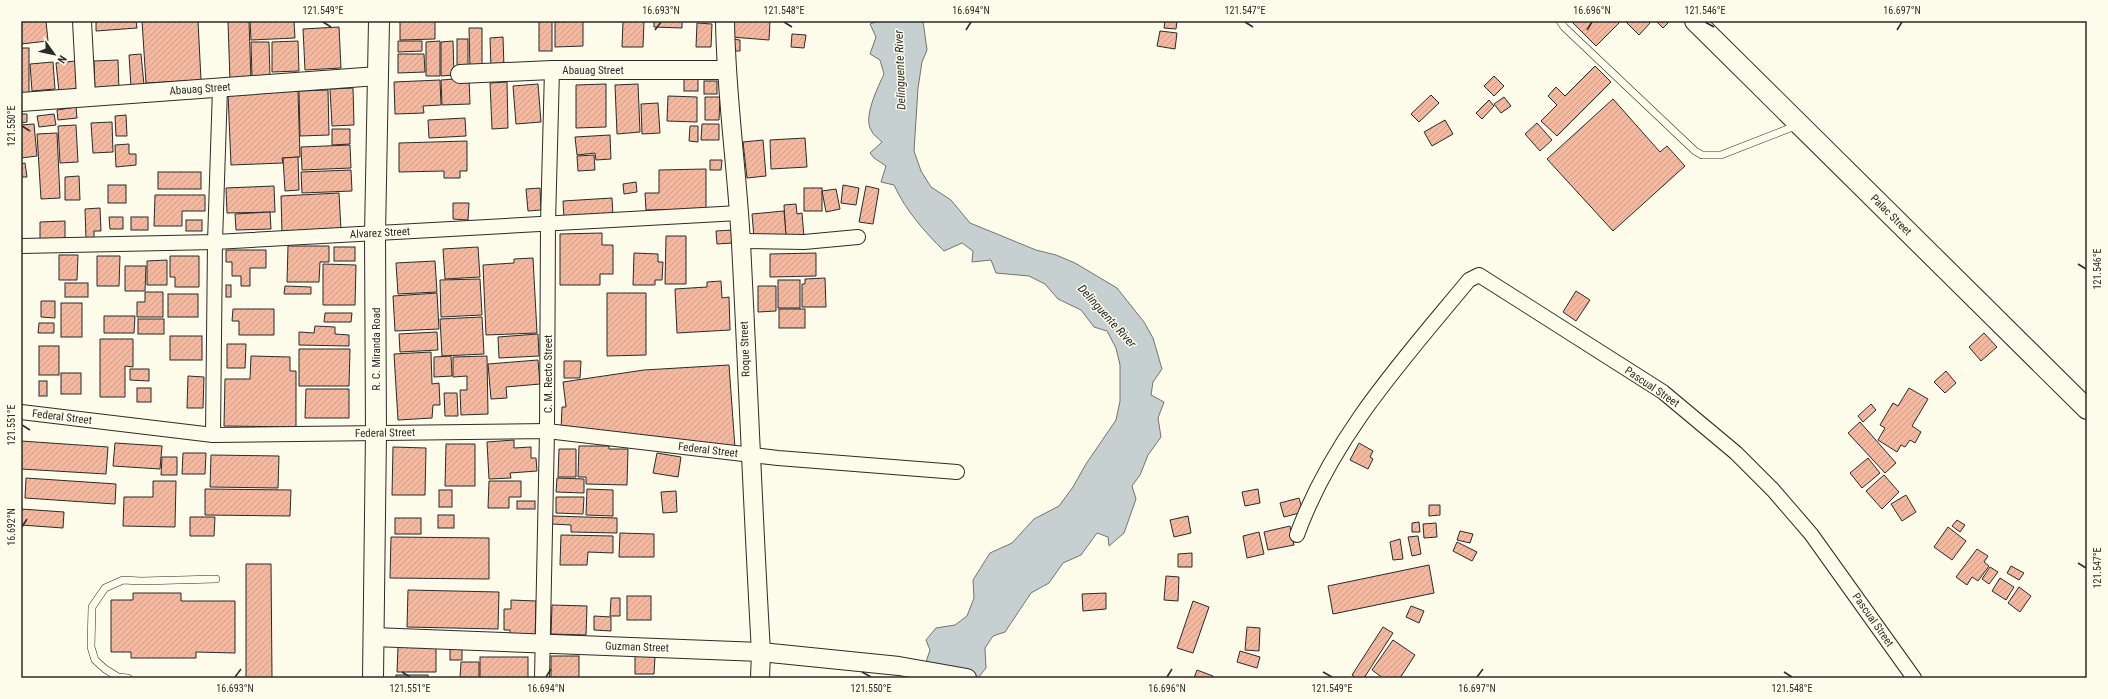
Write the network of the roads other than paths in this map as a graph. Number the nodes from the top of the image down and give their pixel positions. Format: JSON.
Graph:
{"nodes":[{"id":1,"x":82,"y":21,"type":"edge"},
{"id":2,"x":379,"y":21,"type":"edge"},
{"id":3,"x":724,"y":21,"type":"edge"},
{"id":4,"x":1560,"y":21,"type":"edge"},
{"id":5,"x":1695,"y":21,"type":"edge"},
{"id":6,"x":552,"y":70,"type":"junction"},
{"id":7,"x":726,"y":70,"type":"junction"},
{"id":8,"x":460,"y":74,"type":"dead end"},
{"id":9,"x":378,"y":76,"type":"junction"},
{"id":10,"x":220,"y":88,"type":"junction"},
{"id":11,"x":86,"y":97,"type":"junction"},
{"id":12,"x":21,"y":102,"type":"edge"},
{"id":13,"x":1800,"y":124,"type":"junction"},
{"id":14,"x":739,"y":213,"type":"junction"},
{"id":15,"x":548,"y":224,"type":"junction"},
{"id":16,"x":375,"y":234,"type":"junction"},
{"id":17,"x":858,"y":237,"type":"dead end"},
{"id":18,"x":741,"y":241,"type":"junction"},
{"id":19,"x":214,"y":242,"type":"junction"},
{"id":20,"x":21,"y":246,"type":"edge"},
{"id":21,"x":2087,"y":409,"type":"edge"},
{"id":22,"x":21,"y":412,"type":"edge"},
{"id":23,"x":548,"y":431,"type":"junction"},
{"id":24,"x":376,"y":433,"type":"junction"},
{"id":25,"x":213,"y":435,"type":"junction"},
{"id":26,"x":750,"y":455,"type":"junction"},
{"id":27,"x":957,"y":472,"type":"dead end"},
{"id":28,"x":1296,"y":535,"type":"dead end"},
{"id":29,"x":216,"y":579,"type":"dead end"},
{"id":30,"x":374,"y":637,"type":"junction"},
{"id":31,"x":542,"y":643,"type":"junction"},
{"id":32,"x":761,"y":652,"type":"junction"},
{"id":33,"x":128,"y":678,"type":"edge"},
{"id":34,"x":373,"y":678,"type":"edge"},
{"id":35,"x":542,"y":678,"type":"edge"},
{"id":36,"x":760,"y":678,"type":"edge"},
{"id":37,"x":967,"y":678,"type":"edge"},
{"id":38,"x":1914,"y":678,"type":"edge"}],
"edges":[{"from":1,"to":11,"type":"street"},
{"from":2,"to":9,"type":"main road","name":"R. C. Miranda Road"},
{"from":3,"to":7,"type":"street","name":"Roque Street"},
{"from":4,"to":13,"type":"lane"},
{"from":5,"to":13,"type":"main road","name":"Palac Street"},
{"from":6,"to":7,"type":"street","name":"Abauag Street"},
{"from":6,"to":8,"type":"street","name":"Abauag Street"},
{"from":6,"to":15,"type":"street","name":"C. M. Recto Street"},
{"from":7,"to":14,"type":"street","name":"Roque Street"},
{"from":9,"to":10,"type":"street","name":"Abauag Street"},
{"from":9,"to":16,"type":"main road","name":"R. C. Miranda Road"},
{"from":10,"to":11,"type":"street","name":"Abauag Street"},
{"from":10,"to":19,"type":"street"},
{"from":11,"to":12,"type":"street","name":"Abauag Street"},
{"from":13,"to":21,"type":"main road","name":"Palac Street"},
{"from":14,"to":15,"type":"street","name":"Alvarez Street"},
{"from":14,"to":18,"type":"street","name":"Roque Street"},
{"from":15,"to":16,"type":"street","name":"Alvarez Street"},
{"from":15,"to":23,"type":"street","name":"C. M. Recto Street"},
{"from":16,"to":19,"type":"street","name":"Alvarez Street"},
{"from":16,"to":24,"type":"main road","name":"R. C. Miranda Road"},
{"from":17,"to":18,"type":"street"},
{"from":18,"to":26,"type":"street","name":"Roque Street"},
{"from":19,"to":20,"type":"street","name":"Alvarez Street"},
{"from":19,"to":25,"type":"street"},
{"from":22,"to":25,"type":"street","name":"Federal Street"},
{"from":23,"to":24,"type":"street","name":"Federal Street"},
{"from":23,"to":26,"type":"street","name":"Federal Street"},
{"from":23,"to":31,"type":"street","name":"C. M. Recto Street"},
{"from":24,"to":25,"type":"street","name":"Federal Street"},
{"from":24,"to":30,"type":"main road","name":"R. C. Miranda Road"},
{"from":26,"to":27,"type":"street","name":"Federal Street"},
{"from":26,"to":32,"type":"street","name":"Roque Street"},
{"from":28,"to":38,"type":"street","name":"Pascual Street"},
{"from":29,"to":33,"type":"lane"},
{"from":30,"to":31,"type":"street","name":"Guzman Street"},
{"from":30,"to":34,"type":"main road","name":"R. C. Miranda Road"},
{"from":31,"to":32,"type":"street","name":"Guzman Street"},
{"from":31,"to":35,"type":"street","name":"C. M. Recto Street"},
{"from":32,"to":36,"type":"street","name":"Roque Street"},
{"from":32,"to":37,"type":"street","name":"Guzman Street"}]}
